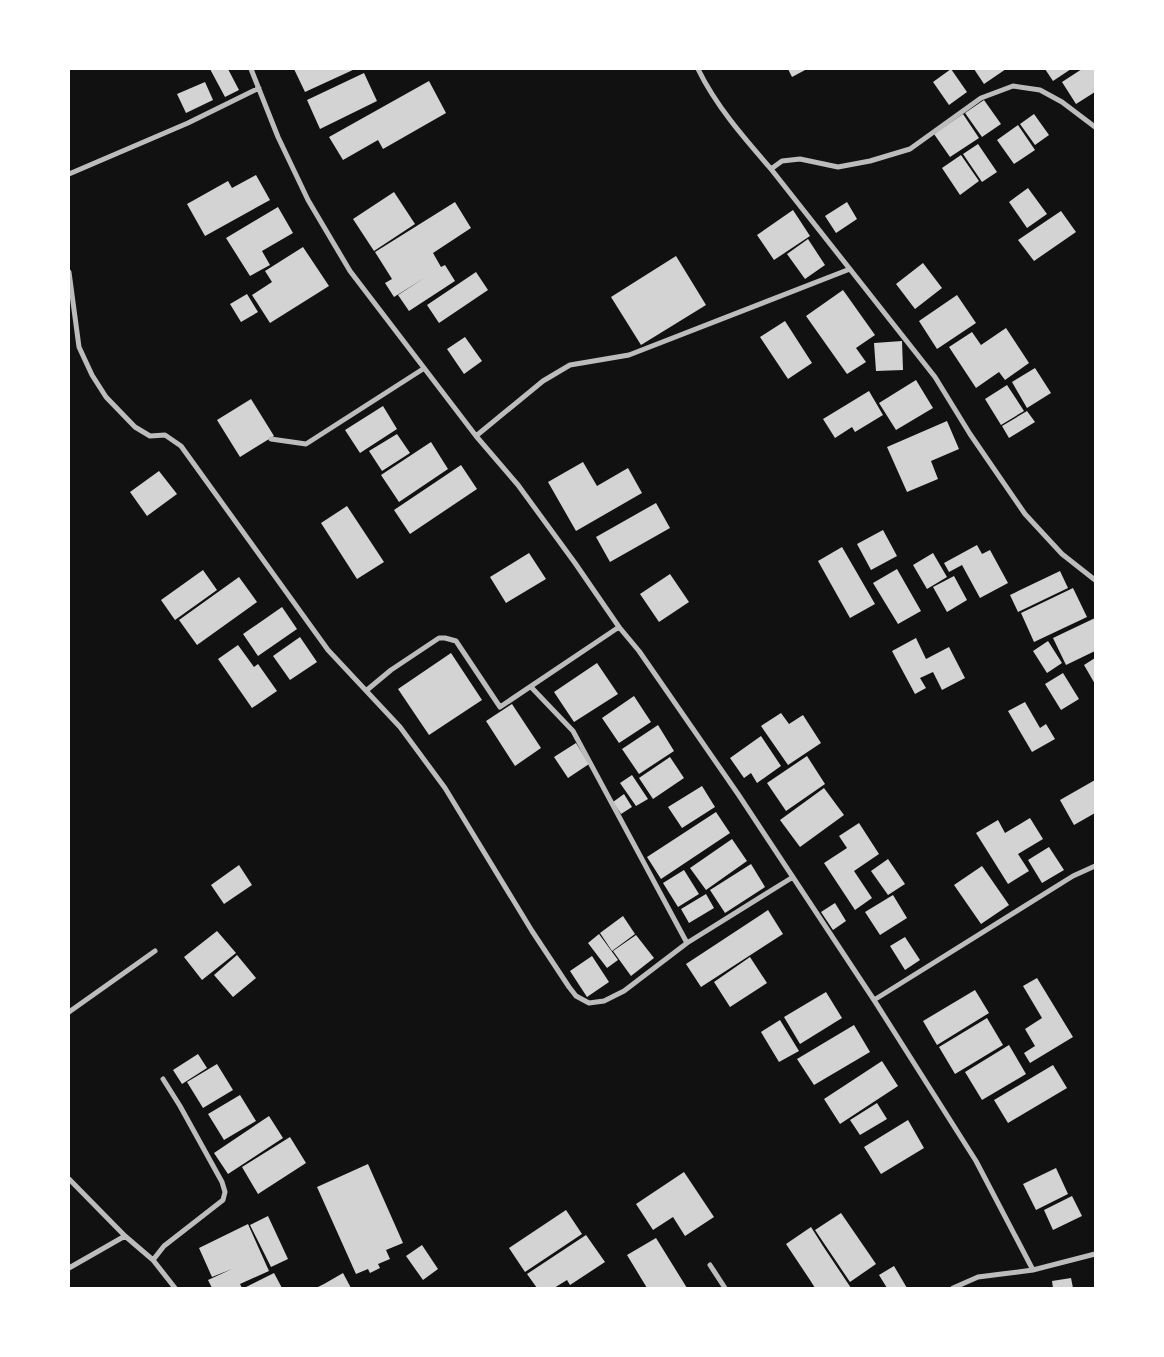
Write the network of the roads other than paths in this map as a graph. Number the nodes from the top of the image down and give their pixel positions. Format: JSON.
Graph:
{"nodes":[{"id":1,"x":251,"y":69,"type":"edge"},
{"id":2,"x":698,"y":69,"type":"edge"},
{"id":3,"x":259,"y":88,"type":"junction"},
{"id":4,"x":1095,"y":127,"type":"edge"},
{"id":5,"x":771,"y":168,"type":"junction"},
{"id":6,"x":69,"y":174,"type":"edge"},
{"id":7,"x":850,"y":269,"type":"junction"},
{"id":8,"x":69,"y":272,"type":"edge"},
{"id":9,"x":423,"y":368,"type":"junction"},
{"id":10,"x":476,"y":436,"type":"junction"},
{"id":11,"x":271,"y":439,"type":"dead end"},
{"id":12,"x":1095,"y":580,"type":"edge"},
{"id":13,"x":619,"y":627,"type":"junction"},
{"id":14,"x":531,"y":687,"type":"junction"},
{"id":15,"x":368,"y":690,"type":"junction"},
{"id":16,"x":1095,"y":866,"type":"edge"},
{"id":17,"x":793,"y":877,"type":"junction"},
{"id":18,"x":687,"y":943,"type":"junction"},
{"id":19,"x":155,"y":951,"type":"dead end"},
{"id":20,"x":874,"y":1000,"type":"junction"},
{"id":21,"x":69,"y":1012,"type":"edge"},
{"id":22,"x":163,"y":1079,"type":"dead end"},
{"id":23,"x":69,"y":1179,"type":"edge"},
{"id":24,"x":125,"y":1236,"type":"junction"},
{"id":25,"x":1095,"y":1254,"type":"edge"},
{"id":26,"x":153,"y":1260,"type":"junction"},
{"id":27,"x":710,"y":1265,"type":"dead end"},
{"id":28,"x":69,"y":1268,"type":"edge"},
{"id":29,"x":1032,"y":1270,"type":"junction"},
{"id":30,"x":175,"y":1288,"type":"edge"},
{"id":31,"x":725,"y":1288,"type":"edge"},
{"id":32,"x":953,"y":1288,"type":"edge"}],
"edges":[{"from":1,"to":3,"type":"street"},
{"from":2,"to":5,"type":"street"},
{"from":3,"to":6,"type":"street"},
{"from":3,"to":9,"type":"street"},
{"from":4,"to":5,"type":"street"},
{"from":5,"to":7,"type":"street"},
{"from":7,"to":10,"type":"street"},
{"from":7,"to":12,"type":"street"},
{"from":8,"to":15,"type":"street"},
{"from":9,"to":10,"type":"street"},
{"from":9,"to":11,"type":"street"},
{"from":10,"to":13,"type":"street"},
{"from":13,"to":14,"type":"street"},
{"from":13,"to":17,"type":"street"},
{"from":14,"to":15,"type":"street"},
{"from":14,"to":18,"type":"street"},
{"from":15,"to":18,"type":"street"},
{"from":16,"to":20,"type":"street"},
{"from":17,"to":18,"type":"street"},
{"from":17,"to":20,"type":"street"},
{"from":19,"to":21,"type":"street"},
{"from":20,"to":29,"type":"street"},
{"from":22,"to":26,"type":"street"},
{"from":23,"to":24,"type":"street"},
{"from":24,"to":26,"type":"street"},
{"from":24,"to":28,"type":"street"},
{"from":25,"to":29,"type":"street"},
{"from":26,"to":30,"type":"street"},
{"from":27,"to":31,"type":"street"},
{"from":29,"to":32,"type":"street"}]}
